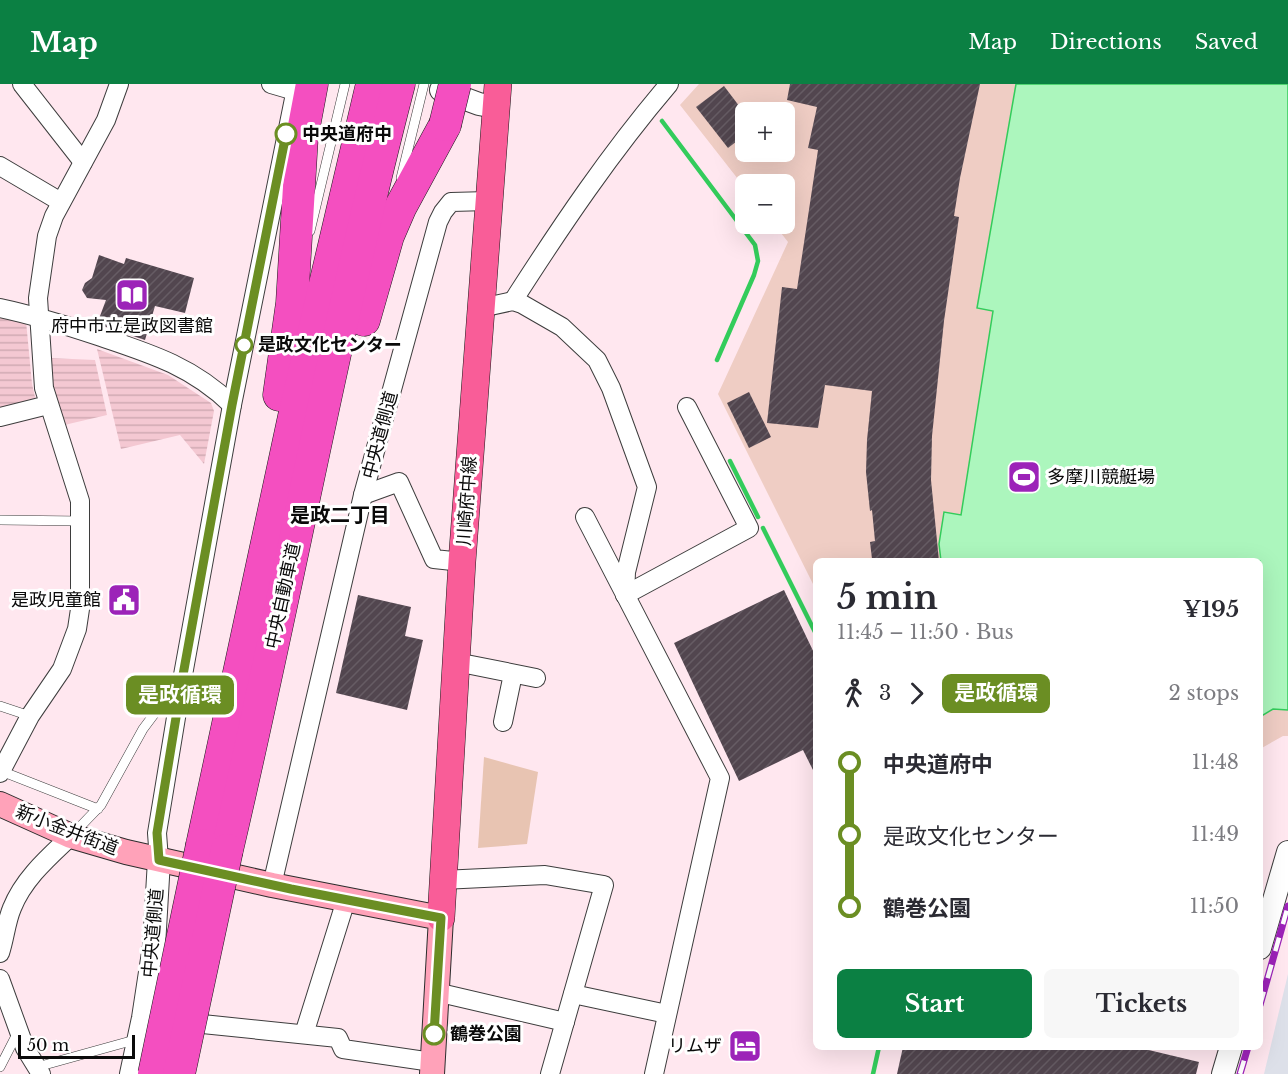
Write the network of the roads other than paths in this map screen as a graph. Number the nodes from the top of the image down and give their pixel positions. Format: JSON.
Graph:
{"nodes":[{"id":1,"x":22,"y":84,"type":"edge"},
{"id":2,"x":119,"y":84,"type":"edge"},
{"id":3,"x":271,"y":84,"type":"edge"},
{"id":4,"x":345,"y":84,"type":"edge"},
{"id":5,"x":372,"y":84,"type":"edge"},
{"id":6,"x":399,"y":84,"type":"edge"},
{"id":7,"x":669,"y":84,"type":"edge"},
{"id":8,"x":301,"y":86,"type":"edge"},
{"id":9,"x":447,"y":87,"type":"edge"},
{"id":10,"x":497,"y":96,"type":"edge"},
{"id":11,"x":83,"y":162,"type":"junction"},
{"id":12,"x":0,"y":165,"type":"edge"},
{"id":13,"x":488,"y":201,"type":"junction"},
{"id":14,"x":62,"y":202,"type":"junction"},
{"id":15,"x":388,"y":236,"type":"junction"},
{"id":16,"x":308,"y":242,"type":"dead end"},
{"id":17,"x":305,"y":252,"type":"dead end"},
{"id":18,"x":513,"y":301,"type":"junction"},
{"id":19,"x":292,"y":303,"type":"junction"},
{"id":20,"x":0,"y":308,"type":"edge"},
{"id":21,"x":481,"y":308,"type":"junction"},
{"id":22,"x":38,"y":316,"type":"junction"},
{"id":23,"x":48,"y":405,"type":"junction"},
{"id":24,"x":232,"y":405,"type":"junction"},
{"id":25,"x":687,"y":407,"type":"dead end"},
{"id":26,"x":0,"y":417,"type":"edge"},
{"id":27,"x":363,"y":495,"type":"junction"},
{"id":28,"x":585,"y":517,"type":"dead end"},
{"id":29,"x":0,"y":520,"type":"edge"},
{"id":30,"x":82,"y":521,"type":"junction"},
{"id":31,"x":462,"y":562,"type":"junction"},
{"id":32,"x":624,"y":595,"type":"junction"},
{"id":33,"x":456,"y":662,"type":"junction"},
{"id":34,"x":513,"y":674,"type":"junction"},
{"id":35,"x":183,"y":675,"type":"junction"},
{"id":36,"x":536,"y":678,"type":"dead end"},
{"id":37,"x":0,"y":706,"type":"edge"},
{"id":38,"x":30,"y":716,"type":"junction"},
{"id":39,"x":503,"y":722,"type":"dead end"},
{"id":40,"x":0,"y":772,"type":"edge"},
{"id":41,"x":227,"y":793,"type":"junction"},
{"id":42,"x":0,"y":804,"type":"edge"},
{"id":43,"x":98,"y":809,"type":"junction"},
{"id":44,"x":71,"y":836,"type":"junction"},
{"id":45,"x":214,"y":848,"type":"junction"},
{"id":46,"x":1288,"y":852,"type":"edge"},
{"id":47,"x":159,"y":860,"type":"junction"},
{"id":48,"x":442,"y":880,"type":"junction"},
{"id":49,"x":272,"y":885,"type":"junction"},
{"id":50,"x":346,"y":900,"type":"junction"},
{"id":51,"x":441,"y":918,"type":"junction"},
{"id":52,"x":1263,"y":938,"type":"edge"},
{"id":53,"x":0,"y":953,"type":"edge"},
{"id":54,"x":1,"y":984,"type":"edge"},
{"id":55,"x":436,"y":992,"type":"junction"},
{"id":56,"x":573,"y":994,"type":"junction"},
{"id":57,"x":667,"y":1014,"type":"junction"},
{"id":58,"x":565,"y":1022,"type":"junction"},
{"id":59,"x":141,"y":1028,"type":"junction"},
{"id":60,"x":18,"y":1032,"type":"junction"},
{"id":61,"x":304,"y":1034,"type":"junction"},
{"id":62,"x":1230,"y":1050,"type":"edge"},
{"id":63,"x":0,"y":1067,"type":"edge"},
{"id":64,"x":432,"y":1068,"type":"edge"},
{"id":65,"x":39,"y":1071,"type":"edge"},
{"id":66,"x":131,"y":1074,"type":"edge"},
{"id":67,"x":154,"y":1074,"type":"edge"},
{"id":68,"x":179,"y":1074,"type":"edge"},
{"id":69,"x":550,"y":1074,"type":"edge"},
{"id":70,"x":654,"y":1074,"type":"edge"},
{"id":71,"x":1223,"y":1074,"type":"edge"}],
"edges":[{"from":1,"to":11,"type":"street"},
{"from":2,"to":11,"type":"street"},
{"from":3,"to":8,"type":"street"},
{"from":4,"to":16,"type":"lane"},
{"from":5,"to":41,"type":"highway","name":"中央自動車道"},
{"from":6,"to":41,"type":"highway","name":"中央自動車道"},
{"from":7,"to":18,"type":"street"},
{"from":8,"to":19,"type":"highway"},
{"from":8,"to":24,"type":"street","name":"中央道側道"},
{"from":9,"to":10,"type":"street"},
{"from":9,"to":15,"type":"lane"},
{"from":9,"to":15,"type":"highway","bridge":true},
{"from":10,"to":13,"type":"main road","name":"川崎府中線"},
{"from":11,"to":14,"type":"street"},
{"from":12,"to":14,"type":"street"},
{"from":13,"to":21,"type":"main road","name":"川崎府中線"},
{"from":13,"to":27,"type":"street","name":"中央道側道"},
{"from":14,"to":22,"type":"street"},
{"from":15,"to":41,"type":"highway"},
{"from":17,"to":19,"type":"lane"},
{"from":18,"to":21,"type":"street"},
{"from":18,"to":32,"type":"street"},
{"from":19,"to":41,"type":"highway"},
{"from":20,"to":22,"type":"street"},
{"from":21,"to":31,"type":"main road","name":"川崎府中線"},
{"from":22,"to":23,"type":"street"},
{"from":22,"to":24,"type":"street"},
{"from":23,"to":26,"type":"street"},
{"from":23,"to":30,"type":"street"},
{"from":24,"to":35,"type":"street","name":"中央道側道"},
{"from":25,"to":32,"type":"street"},
{"from":27,"to":31,"type":"street"},
{"from":27,"to":49,"type":"street","name":"中央道側道"},
{"from":28,"to":32,"type":"street"},
{"from":29,"to":30,"type":"lane"},
{"from":30,"to":38,"type":"street"},
{"from":31,"to":33,"type":"main road","name":"川崎府中線"},
{"from":32,"to":57,"type":"street"},
{"from":33,"to":34,"type":"street"},
{"from":33,"to":48,"type":"main road","name":"川崎府中線"},
{"from":34,"to":36,"type":"street"},
{"from":34,"to":39,"type":"street"},
{"from":35,"to":43,"type":"lane"},
{"from":35,"to":47,"type":"street","name":"中央道側道"},
{"from":37,"to":38,"type":"lane"},
{"from":38,"to":40,"type":"street"},
{"from":40,"to":43,"type":"lane"},
{"from":41,"to":45,"type":"highway","name":"中央自動車道"},
{"from":42,"to":44,"type":"main road","name":"新小金井街道"},
{"from":43,"to":44,"type":"lane"},
{"from":44,"to":47,"type":"main road","name":"新小金井街道"},
{"from":44,"to":53,"type":"street"},
{"from":45,"to":67,"type":"highway","name":"中央自動車道","bridge":true},
{"from":45,"to":68,"type":"highway","name":"中央自動車道","bridge":true},
{"from":46,"to":52,"type":"street"},
{"from":47,"to":49,"type":"main road","name":"新小金井街道"},
{"from":47,"to":59,"type":"street","name":"中央道側道"},
{"from":48,"to":51,"type":"main road","name":"川崎府中線"},
{"from":48,"to":56,"type":"street"},
{"from":49,"to":50,"type":"main road","name":"新小金井街道"},
{"from":50,"to":51,"type":"main road","name":"新小金井街道"},
{"from":50,"to":61,"type":"street"},
{"from":51,"to":55,"type":"main road"},
{"from":54,"to":60,"type":"street"},
{"from":55,"to":58,"type":"street"},
{"from":55,"to":64,"type":"main road"},
{"from":56,"to":57,"type":"street"},
{"from":56,"to":58,"type":"street"},
{"from":57,"to":70,"type":"street"},
{"from":58,"to":69,"type":"street"},
{"from":59,"to":61,"type":"street"},
{"from":59,"to":65,"type":"lane"},
{"from":59,"to":66,"type":"street","name":"中央道側道"},
{"from":60,"to":63,"type":"lane"},
{"from":60,"to":65,"type":"street"},
{"from":61,"to":64,"type":"street"},
{"from":62,"to":71,"type":"street"}]}
